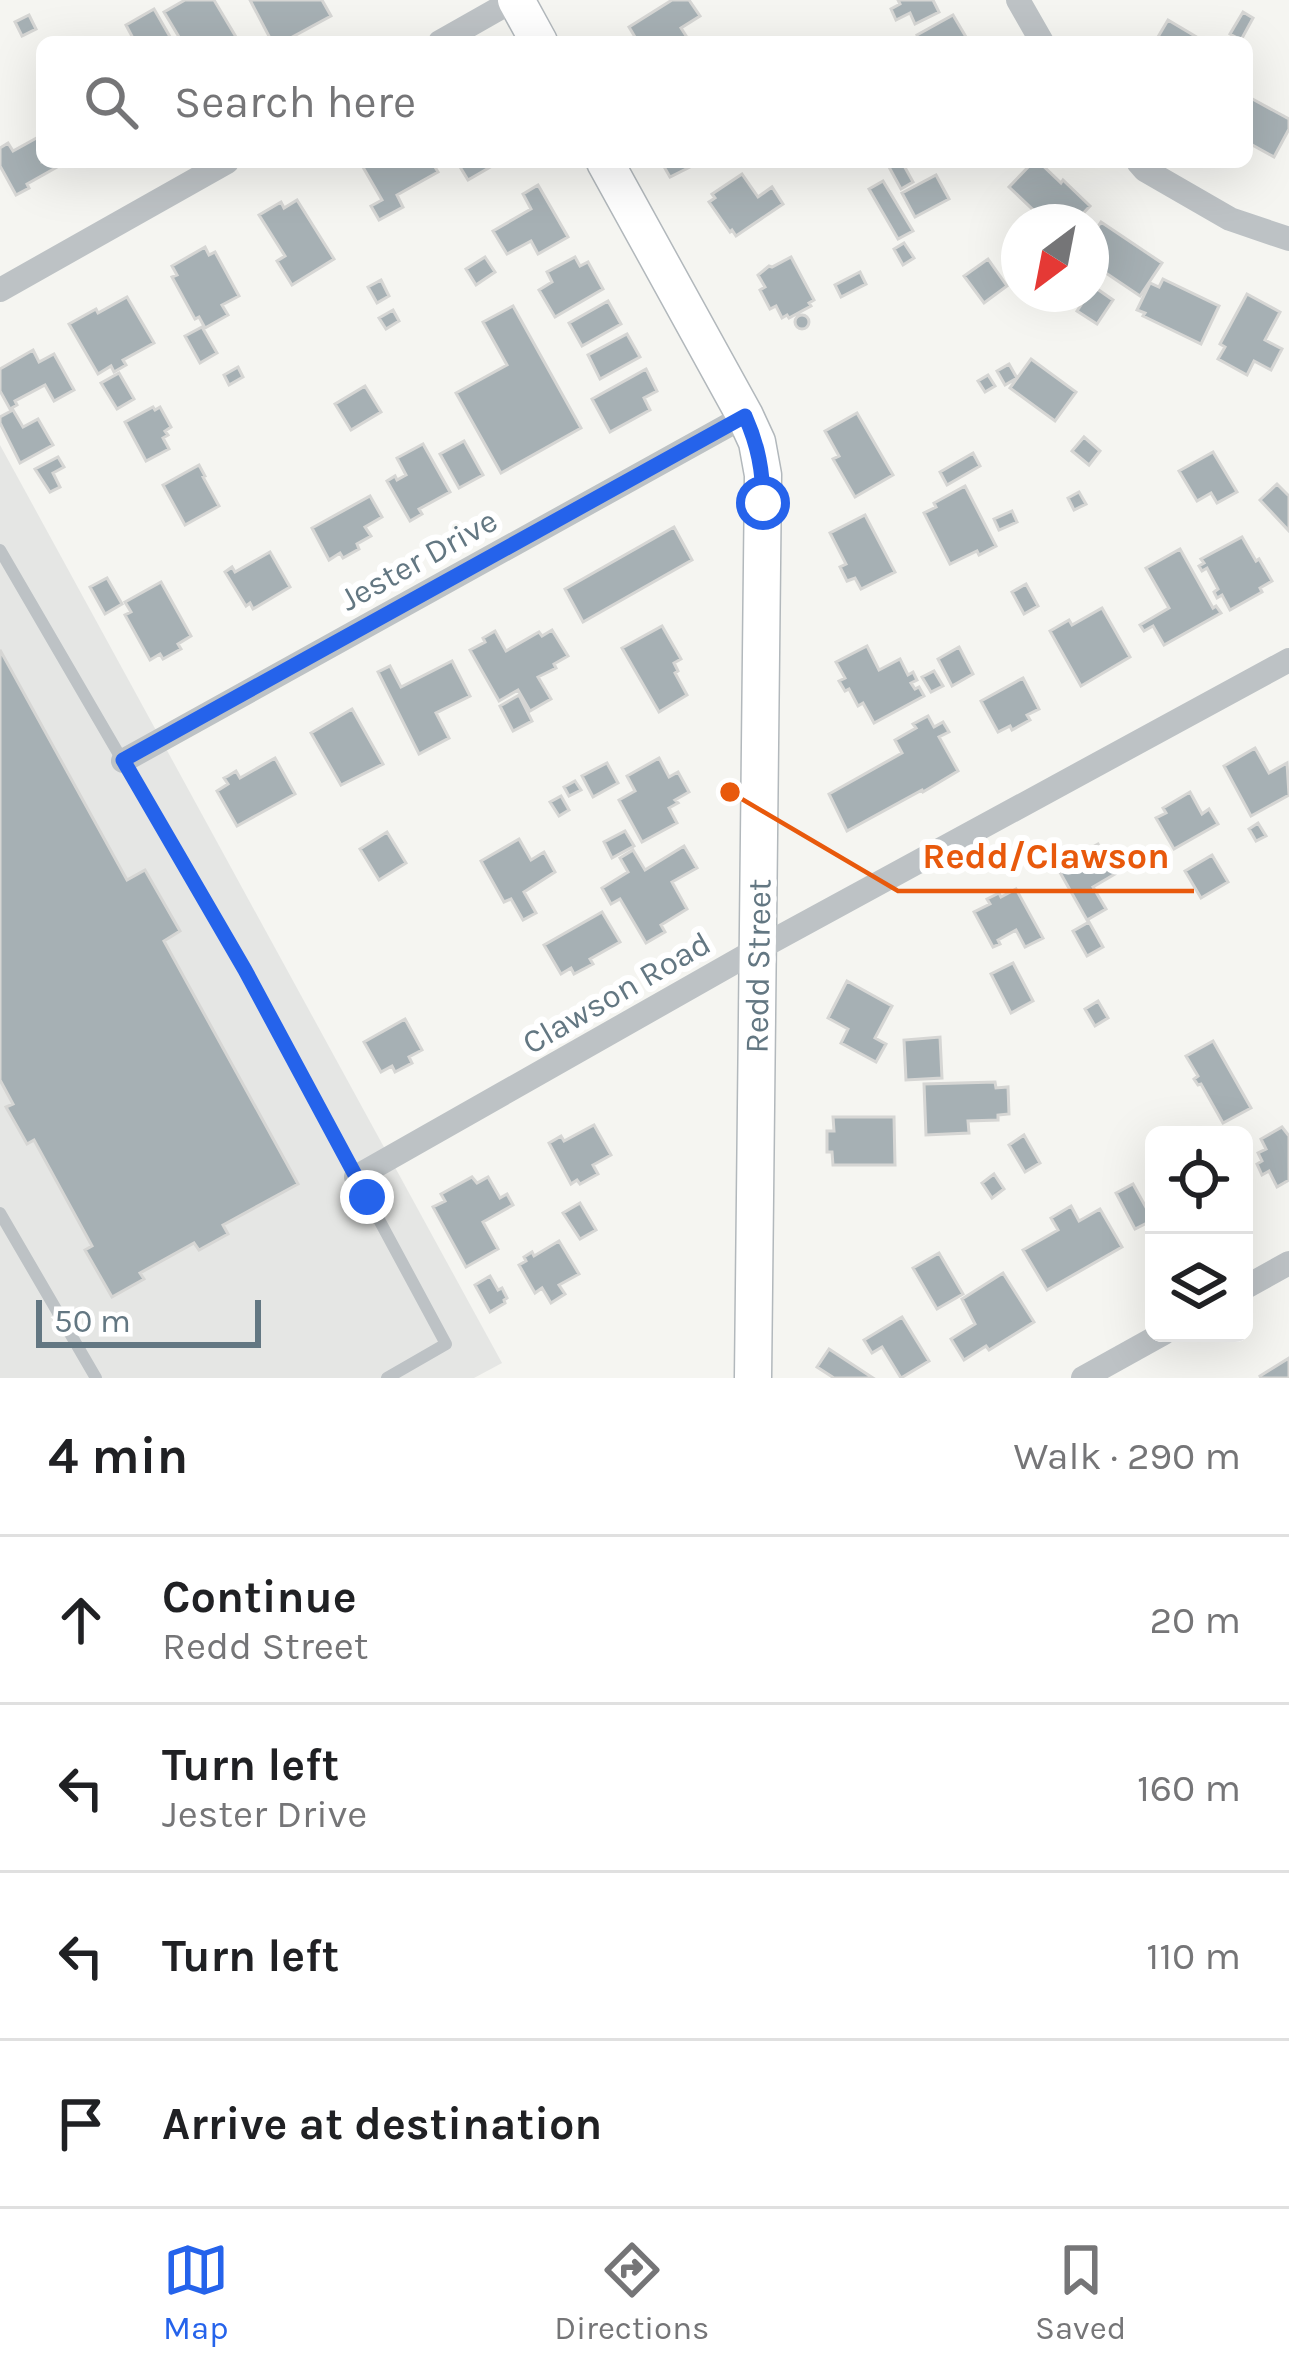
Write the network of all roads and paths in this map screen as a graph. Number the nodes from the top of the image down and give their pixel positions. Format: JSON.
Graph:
{"nodes":[{"id":1,"x":515,"y":0,"type":"edge"},
{"id":2,"x":1018,"y":0,"type":"edge"},
{"id":3,"x":451,"y":36,"type":"edge"},
{"id":4,"x":536,"y":36,"type":"edge"},
{"id":5,"x":1039,"y":36,"type":"edge"},
{"id":6,"x":216,"y":168,"type":"edge"},
{"id":7,"x":608,"y":168,"type":"edge"},
{"id":8,"x":1143,"y":168,"type":"edge"},
{"id":9,"x":1289,"y":238,"type":"edge"},
{"id":10,"x":0,"y":290,"type":"edge"},
{"id":11,"x":745,"y":416,"type":"junction"},
{"id":12,"x":0,"y":550,"type":"edge"},
{"id":13,"x":1289,"y":660,"type":"edge"},
{"id":14,"x":123,"y":760,"type":"junction"},
{"id":15,"x":756,"y":950,"type":"junction"},
{"id":16,"x":356,"y":1177,"type":"junction"},
{"id":17,"x":0,"y":1214,"type":"edge"},
{"id":18,"x":1289,"y":1263,"type":"edge"},
{"id":19,"x":1253,"y":1283,"type":"edge"},
{"id":20,"x":1148,"y":1342,"type":"edge"},
{"id":21,"x":96,"y":1378,"type":"edge"},
{"id":22,"x":387,"y":1378,"type":"edge"},
{"id":23,"x":753,"y":1378,"type":"edge"},
{"id":24,"x":1083,"y":1378,"type":"edge"}],
"edges":[{"from":1,"to":3,"type":"street"},
{"from":1,"to":4,"type":"street"},
{"from":2,"to":5,"type":"street"},
{"from":6,"to":10,"type":"street"},
{"from":7,"to":11,"type":"street","name":"Redd Street"},
{"from":8,"to":9,"type":"street"},
{"from":11,"to":14,"type":"street","name":"Jester Drive"},
{"from":11,"to":15,"type":"street","name":"Redd Street"},
{"from":12,"to":14,"type":"lane"},
{"from":13,"to":15,"type":"street","name":"Clawson Road"},
{"from":14,"to":16,"type":"lane"},
{"from":15,"to":16,"type":"street","name":"Clawson Road"},
{"from":15,"to":23,"type":"street","name":"Redd Street"},
{"from":16,"to":22,"type":"lane"},
{"from":17,"to":21,"type":"lane"},
{"from":18,"to":19,"type":"street"},
{"from":20,"to":24,"type":"street"}]}
